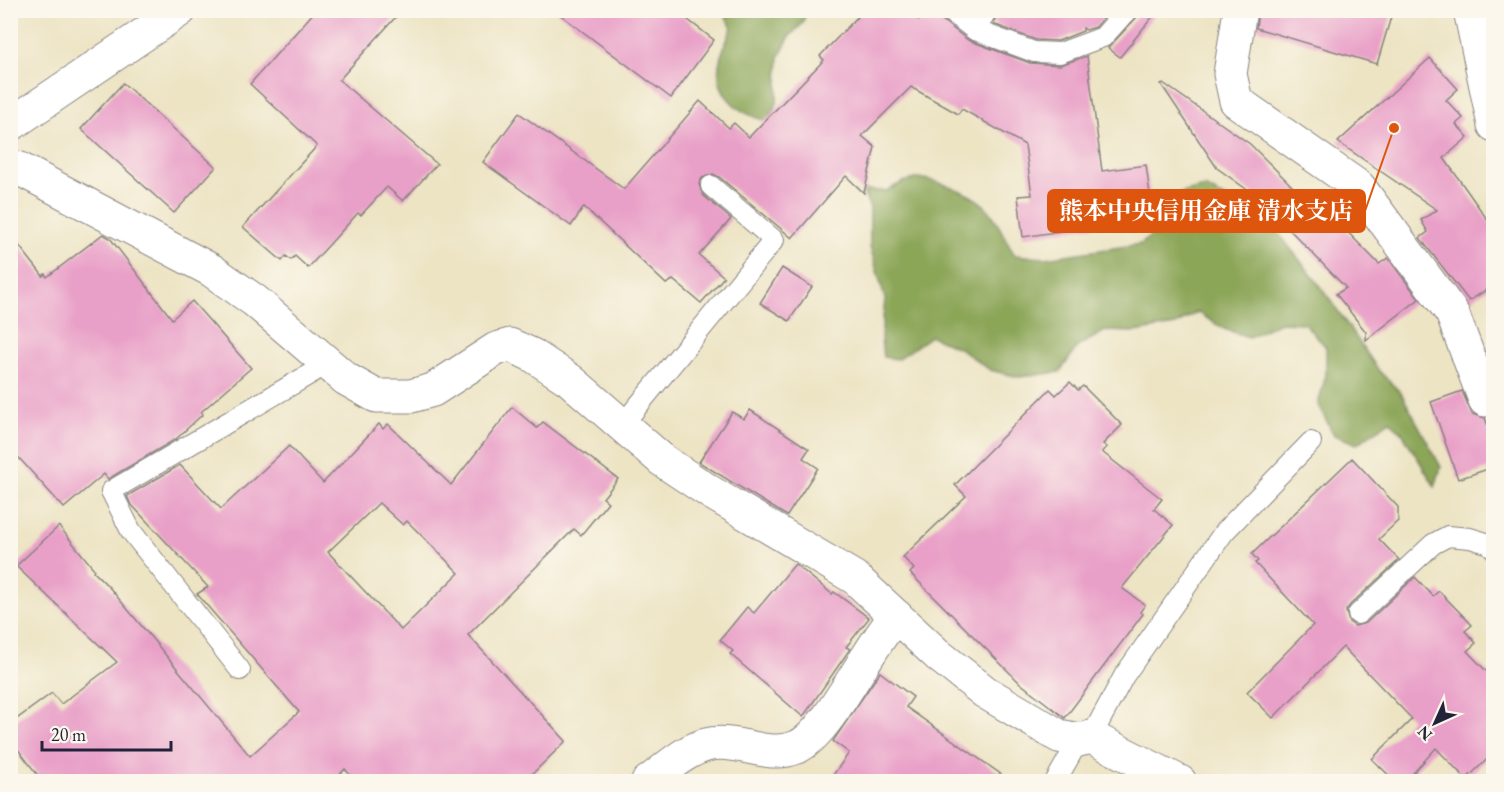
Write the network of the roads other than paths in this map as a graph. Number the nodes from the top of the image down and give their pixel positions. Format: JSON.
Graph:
{"nodes":[{"id":1,"x":180,"y":10,"type":"edge"},
{"id":2,"x":949,"y":10,"type":"edge"},
{"id":3,"x":987,"y":10,"type":"edge"},
{"id":4,"x":1126,"y":10,"type":"edge"},
{"id":5,"x":1240,"y":10,"type":"edge"},
{"id":6,"x":1470,"y":10,"type":"edge"},
{"id":7,"x":975,"y":30,"type":"junction"},
{"id":8,"x":10,"y":124,"type":"edge"},
{"id":9,"x":1494,"y":125,"type":"edge"},
{"id":10,"x":10,"y":166,"type":"edge"},
{"id":11,"x":711,"y":186,"type":"dead end"},
{"id":12,"x":327,"y":364,"type":"junction"},
{"id":13,"x":1494,"y":398,"type":"edge"},
{"id":14,"x":623,"y":424,"type":"junction"},
{"id":15,"x":1311,"y":442,"type":"dead end"},
{"id":16,"x":1494,"y":549,"type":"edge"},
{"id":17,"x":1358,"y":614,"type":"dead end"},
{"id":18,"x":896,"y":616,"type":"junction"},
{"id":19,"x":240,"y":670,"type":"dead end"},
{"id":20,"x":1085,"y":739,"type":"junction"},
{"id":21,"x":648,"y":782,"type":"edge"},
{"id":22,"x":1055,"y":782,"type":"edge"},
{"id":23,"x":1180,"y":782,"type":"edge"}],
"edges":[{"from":1,"to":8,"type":"street"},
{"from":2,"to":7,"type":"lane"},
{"from":3,"to":7,"type":"lane"},
{"from":4,"to":7,"type":"lane"},
{"from":5,"to":13,"type":"street"},
{"from":6,"to":9,"type":"street"},
{"from":10,"to":12,"type":"street"},
{"from":11,"to":14,"type":"lane"},
{"from":12,"to":14,"type":"street"},
{"from":12,"to":19,"type":"lane"},
{"from":14,"to":18,"type":"street"},
{"from":15,"to":20,"type":"lane"},
{"from":16,"to":17,"type":"lane"},
{"from":18,"to":20,"type":"street"},
{"from":18,"to":21,"type":"street"},
{"from":20,"to":22,"type":"lane"},
{"from":20,"to":23,"type":"street"}]}
